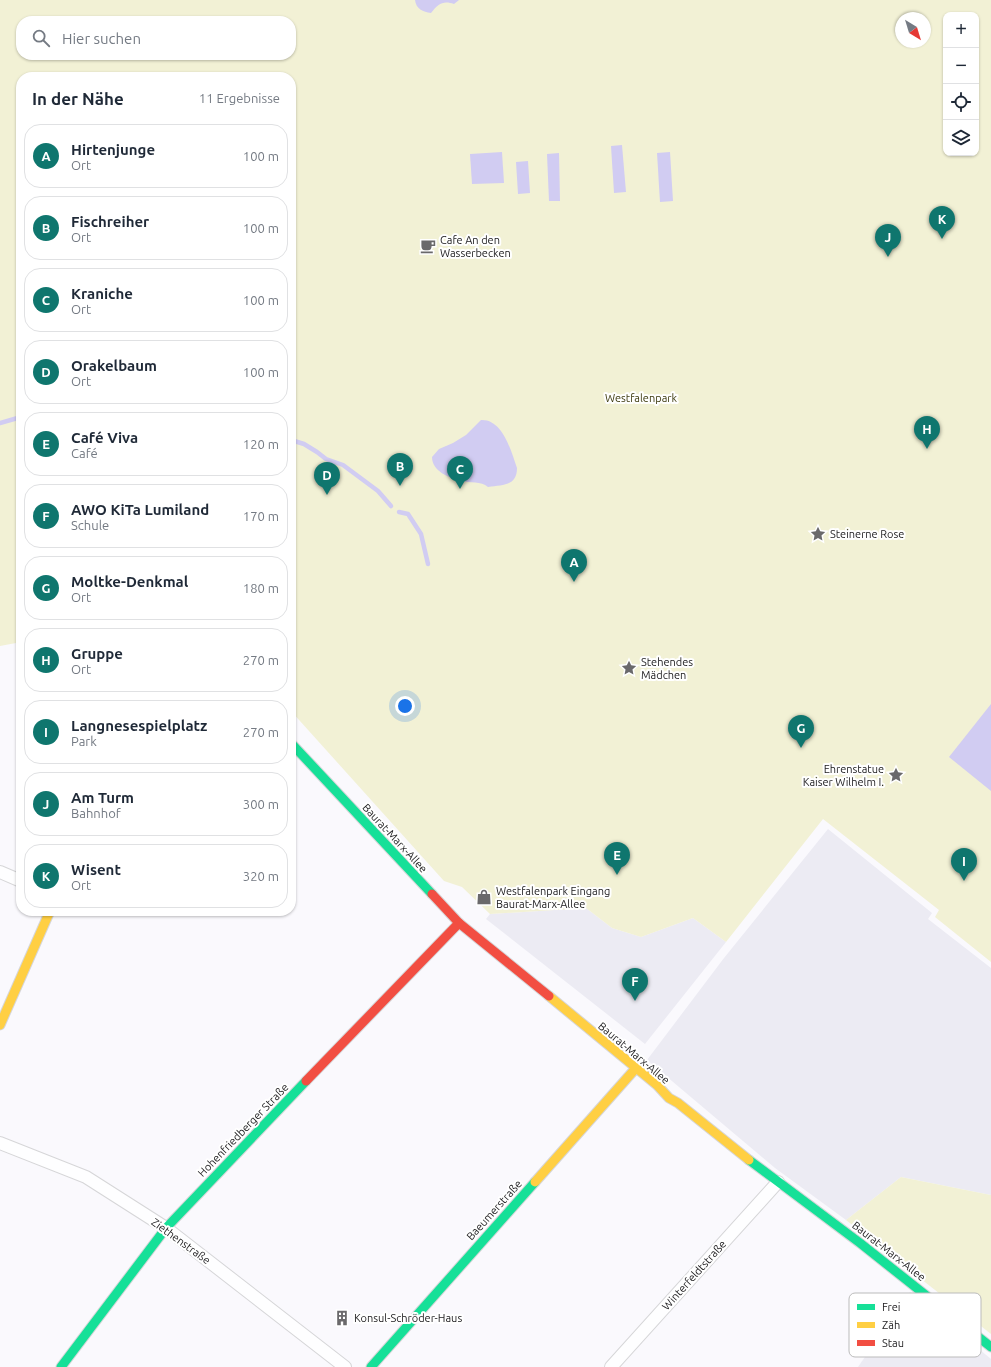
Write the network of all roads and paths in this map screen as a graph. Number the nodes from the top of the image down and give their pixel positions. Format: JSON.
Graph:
{"nodes":[{"id":1,"x":296,"y":748,"type":"edge"},
{"id":2,"x":0,"y":872,"type":"edge"},
{"id":3,"x":16,"y":879,"type":"edge"},
{"id":4,"x":48,"y":916,"type":"edge"},
{"id":5,"x":459,"y":924,"type":"junction"},
{"id":6,"x":0,"y":1025,"type":"edge"},
{"id":7,"x":636,"y":1068,"type":"junction"},
{"id":8,"x":0,"y":1143,"type":"edge"},
{"id":9,"x":778,"y":1182,"type":"junction"},
{"id":10,"x":166,"y":1228,"type":"junction"},
{"id":11,"x":923,"y":1293,"type":"edge"},
{"id":12,"x":981,"y":1339,"type":"edge"},
{"id":13,"x":991,"y":1347,"type":"edge"},
{"id":14,"x":61,"y":1367,"type":"edge"},
{"id":15,"x":345,"y":1367,"type":"edge"},
{"id":16,"x":371,"y":1367,"type":"edge"},
{"id":17,"x":611,"y":1367,"type":"edge"}],
"edges":[{"from":1,"to":5,"type":"street","name":"Baurat-Marx-Allee"},
{"from":2,"to":3,"type":"street"},
{"from":4,"to":6,"type":"street"},
{"from":5,"to":7,"type":"street","name":"Baurat-Marx-Allee"},
{"from":5,"to":10,"type":"street","name":"Hohenfriedberger Straße"},
{"from":7,"to":9,"type":"street","name":"Baurat-Marx-Allee"},
{"from":7,"to":16,"type":"street","name":"Baeumerstraße"},
{"from":8,"to":10,"type":"street","name":"Ziethenstraße"},
{"from":9,"to":11,"type":"street","name":"Baurat-Marx-Allee"},
{"from":9,"to":17,"type":"street","name":"Winterfeldtstraße"},
{"from":10,"to":14,"type":"street","name":"Hohenfriedberger Straße"},
{"from":10,"to":15,"type":"street","name":"Ziethenstraße"},
{"from":12,"to":13,"type":"street","name":"Baurat-Marx-Allee"}]}
